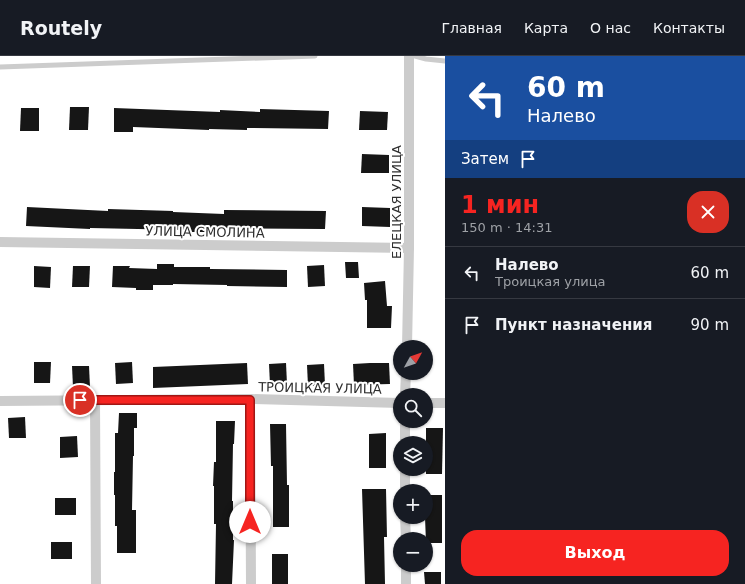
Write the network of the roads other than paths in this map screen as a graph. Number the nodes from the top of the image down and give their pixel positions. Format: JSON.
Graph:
{"nodes":[{"id":1,"x":315,"y":56,"type":"edge"},
{"id":2,"x":409,"y":56,"type":"edge"},
{"id":3,"x":415,"y":56,"type":"edge"},
{"id":4,"x":445,"y":61,"type":"edge"},
{"id":5,"x":0,"y":67,"type":"edge"},
{"id":6,"x":0,"y":242,"type":"edge"},
{"id":7,"x":410,"y":248,"type":"junction"},
{"id":8,"x":406,"y":340,"type":"edge"},
{"id":9,"x":96,"y":400,"type":"junction"},
{"id":10,"x":250,"y":400,"type":"junction"},
{"id":11,"x":0,"y":401,"type":"edge"},
{"id":12,"x":393,"y":403,"type":"edge"},
{"id":13,"x":433,"y":403,"type":"edge"},
{"id":14,"x":445,"y":403,"type":"edge"},
{"id":15,"x":406,"y":572,"type":"edge"},
{"id":16,"x":96,"y":584,"type":"edge"},
{"id":17,"x":251,"y":584,"type":"edge"},
{"id":18,"x":406,"y":584,"type":"edge"}],
"edges":[{"from":1,"to":5,"type":"lane"},
{"from":2,"to":7,"type":"street","name":"ЕЛЕЦКАЯ УЛИЦА"},
{"from":3,"to":4,"type":"lane"},
{"from":6,"to":7,"type":"street","name":"УЛИЦА СМОЛИНА"},
{"from":7,"to":8,"type":"street","name":"ЕЛЕЦКАЯ УЛИЦА"},
{"from":9,"to":10,"type":"street","name":"ТРОИЦКАЯ УЛИЦА"},
{"from":9,"to":11,"type":"street","name":"ТРОИЦКАЯ УЛИЦА"},
{"from":9,"to":16,"type":"street"},
{"from":10,"to":12,"type":"street","name":"ТРОИЦКАЯ УЛИЦА"},
{"from":10,"to":17,"type":"street"},
{"from":13,"to":14,"type":"street"},
{"from":15,"to":18,"type":"street"}]}
